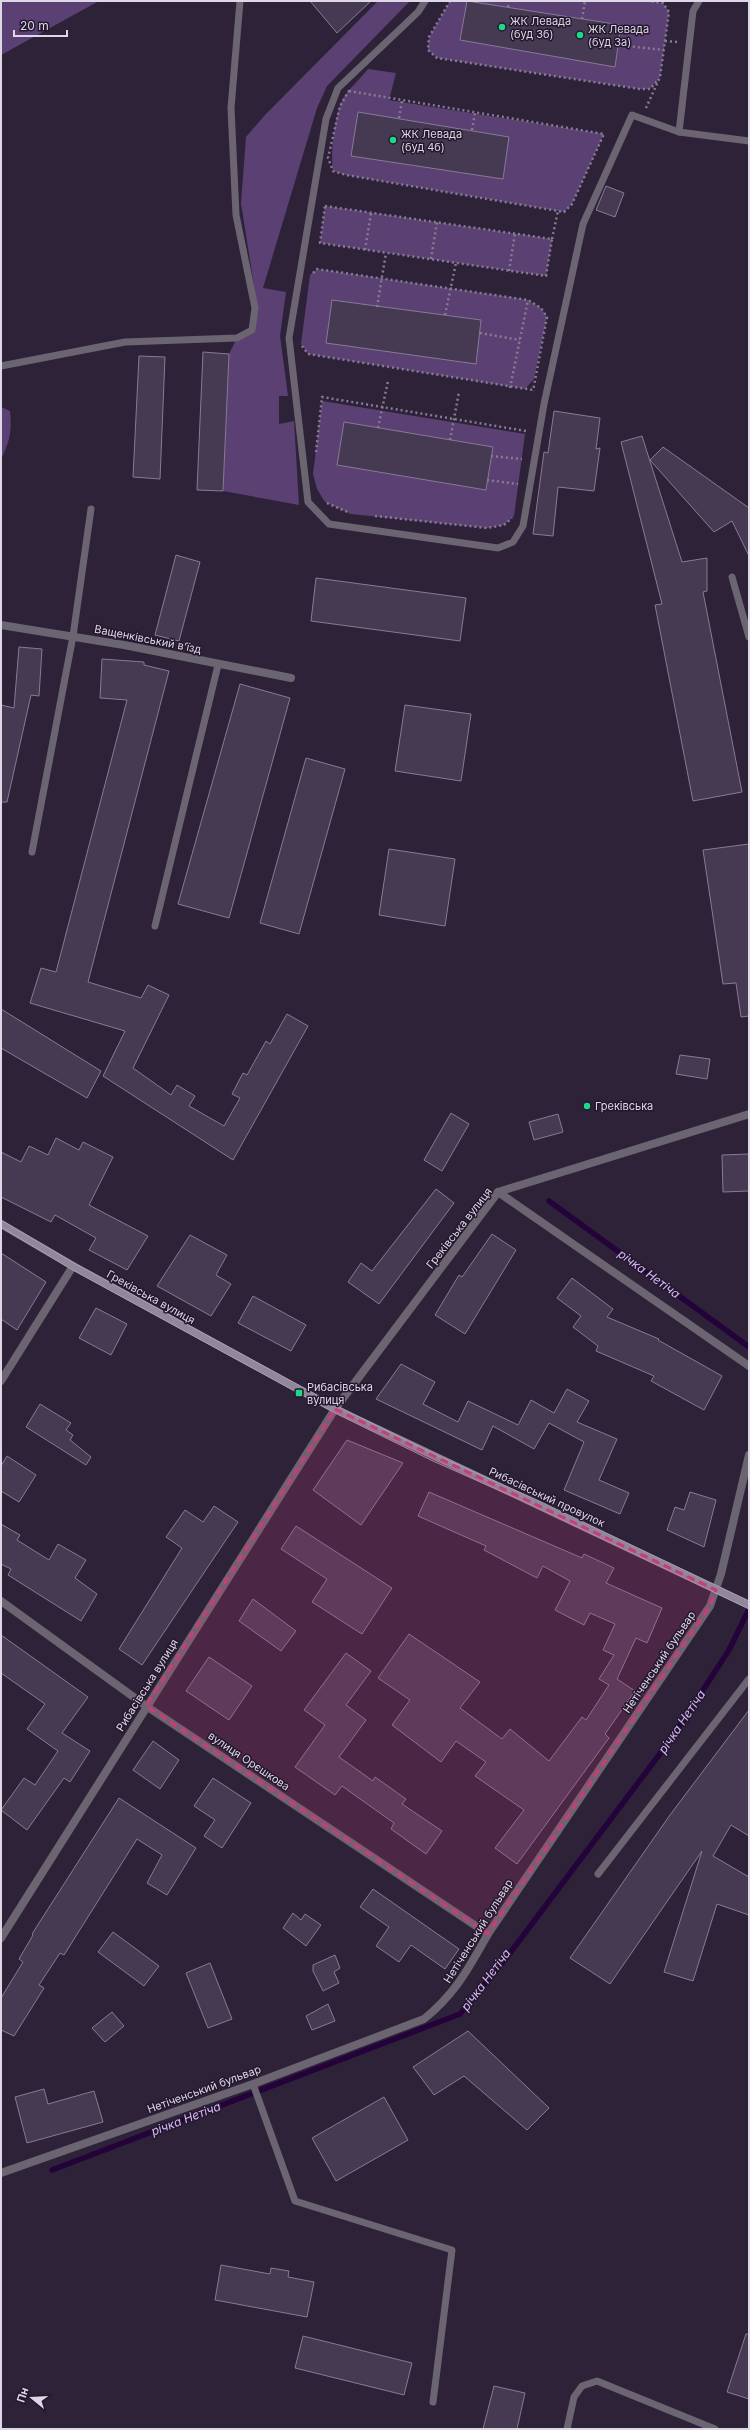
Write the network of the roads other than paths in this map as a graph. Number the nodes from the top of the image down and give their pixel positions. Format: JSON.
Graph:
{"nodes":[{"id":1,"x":240,"y":1,"type":"edge"},
{"id":2,"x":426,"y":1,"type":"edge"},
{"id":3,"x":699,"y":1,"type":"edge"},
{"id":4,"x":679,"y":132,"type":"junction"},
{"id":5,"x":749,"y":142,"type":"edge"},
{"id":6,"x":1,"y":366,"type":"edge"},
{"id":7,"x":91,"y":509,"type":"dead end"},
{"id":8,"x":732,"y":577,"type":"dead end"},
{"id":9,"x":1,"y":625,"type":"edge"},
{"id":10,"x":73,"y":636,"type":"junction"},
{"id":11,"x":749,"y":637,"type":"edge"},
{"id":12,"x":218,"y":665,"type":"junction"},
{"id":13,"x":290,"y":678,"type":"dead end"},
{"id":14,"x":32,"y":852,"type":"dead end"},
{"id":15,"x":155,"y":926,"type":"dead end"},
{"id":16,"x":749,"y":1114,"type":"edge"},
{"id":17,"x":498,"y":1192,"type":"junction"},
{"id":18,"x":1,"y":1224,"type":"edge"},
{"id":19,"x":73,"y":1266,"type":"junction"},
{"id":20,"x":749,"y":1366,"type":"edge"},
{"id":21,"x":1,"y":1381,"type":"edge"},
{"id":22,"x":335,"y":1409,"type":"junction"},
{"id":23,"x":325,"y":1424,"type":"joint"},
{"id":24,"x":749,"y":1456,"type":"edge"},
{"id":25,"x":716,"y":1590,"type":"junction"},
{"id":26,"x":1,"y":1601,"type":"edge"},
{"id":27,"x":749,"y":1605,"type":"edge"},
{"id":28,"x":749,"y":1680,"type":"edge"},
{"id":29,"x":146,"y":1706,"type":"junction"},
{"id":30,"x":598,"y":1874,"type":"dead end"},
{"id":31,"x":488,"y":1934,"type":"junction"},
{"id":32,"x":1,"y":1938,"type":"edge"},
{"id":33,"x":253,"y":2084,"type":"junction"},
{"id":34,"x":1,"y":2173,"type":"edge"},
{"id":35,"x":433,"y":2402,"type":"dead end"},
{"id":36,"x":567,"y":2429,"type":"edge"},
{"id":37,"x":715,"y":2429,"type":"edge"}],
"edges":[{"from":1,"to":6,"type":"lane"},
{"from":2,"to":4,"type":"lane"},
{"from":3,"to":4,"type":"lane"},
{"from":4,"to":5,"type":"lane"},
{"from":7,"to":10,"type":"lane"},
{"from":8,"to":11,"type":"lane"},
{"from":9,"to":10,"type":"street","name":"Ващенківський в’їзд"},
{"from":10,"to":12,"type":"street","name":"Ващенківський в’їзд"},
{"from":10,"to":14,"type":"lane"},
{"from":12,"to":13,"type":"street","name":"Ващенківський в’їзд"},
{"from":12,"to":15,"type":"lane"},
{"from":16,"to":17,"type":"street","name":"Греківська вулиця"},
{"from":17,"to":20,"type":"street"},
{"from":17,"to":22,"type":"street","name":"Греківська вулиця"},
{"from":18,"to":19,"type":"main road","name":"Греківська вулиця"},
{"from":19,"to":21,"type":"street"},
{"from":19,"to":22,"type":"main road","name":"Греківська вулиця"},
{"from":22,"to":23,"type":"street","name":"Греківська вулиця"},
{"from":22,"to":25,"type":"main road","name":"Рибасівський провулок"},
{"from":23,"to":29,"type":"street","name":"Рибасівська вулиця"},
{"from":24,"to":25,"type":"street","name":"Нетіченський бульвар"},
{"from":25,"to":27,"type":"main road","name":"Рибасівський провулок"},
{"from":25,"to":31,"type":"street","name":"Нетіченський бульвар"},
{"from":26,"to":29,"type":"street","name":"вулиця Орєшкова"},
{"from":28,"to":30,"type":"lane"},
{"from":29,"to":31,"type":"street","name":"вулиця Орєшкова"},
{"from":29,"to":32,"type":"street","name":"Рибасівська вулиця"},
{"from":31,"to":33,"type":"street","name":"Нетіченський бульвар"},
{"from":33,"to":34,"type":"street","name":"Нетіченський бульвар"},
{"from":33,"to":35,"type":"lane"},
{"from":36,"to":37,"type":"lane"}]}
